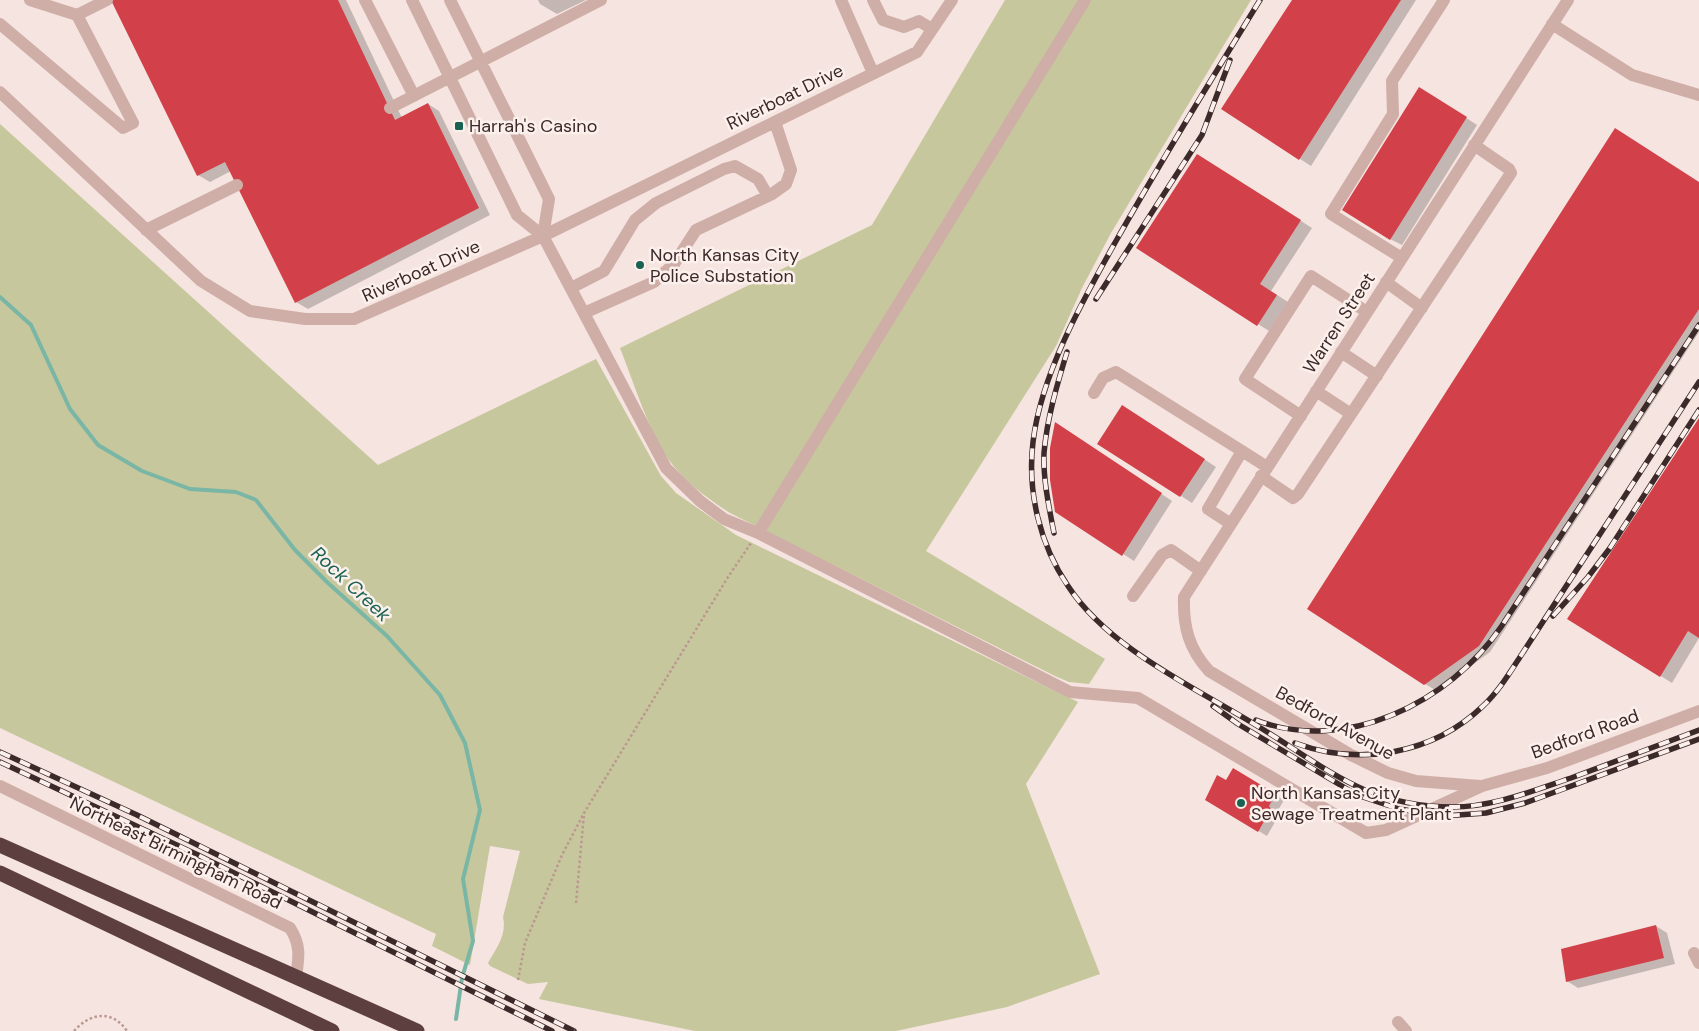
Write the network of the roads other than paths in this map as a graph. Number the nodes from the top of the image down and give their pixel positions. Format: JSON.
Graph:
{"nodes":[{"id":1,"x":30,"y":0,"type":"edge"},
{"id":2,"x":107,"y":0,"type":"edge"},
{"id":3,"x":365,"y":0,"type":"edge"},
{"id":4,"x":412,"y":0,"type":"edge"},
{"id":5,"x":450,"y":0,"type":"edge"},
{"id":6,"x":601,"y":0,"type":"edge"},
{"id":7,"x":841,"y":0,"type":"edge"},
{"id":8,"x":873,"y":0,"type":"edge"},
{"id":9,"x":952,"y":0,"type":"edge"},
{"id":10,"x":1085,"y":0,"type":"edge"},
{"id":11,"x":1444,"y":0,"type":"edge"},
{"id":12,"x":1568,"y":0,"type":"edge"},
{"id":13,"x":77,"y":15,"type":"junction"},
{"id":14,"x":0,"y":24,"type":"edge"},
{"id":15,"x":1552,"y":24,"type":"junction"},
{"id":16,"x":932,"y":29,"type":"junction"},
{"id":17,"x":481,"y":62,"type":"junction"},
{"id":18,"x":873,"y":73,"type":"junction"},
{"id":19,"x":450,"y":78,"type":"junction"},
{"id":20,"x":0,"y":92,"type":"edge"},
{"id":21,"x":1699,"y":95,"type":"edge"},
{"id":22,"x":414,"y":96,"type":"junction"},
{"id":23,"x":390,"y":108,"type":"dead end"},
{"id":24,"x":774,"y":122,"type":"junction"},
{"id":25,"x":1474,"y":145,"type":"junction"},
{"id":26,"x":237,"y":186,"type":"dead end"},
{"id":27,"x":768,"y":196,"type":"junction"},
{"id":28,"x":146,"y":230,"type":"junction"},
{"id":29,"x":543,"y":236,"type":"junction"},
{"id":30,"x":1402,"y":258,"type":"junction"},
{"id":31,"x":1386,"y":282,"type":"junction"},
{"id":32,"x":571,"y":288,"type":"junction"},
{"id":33,"x":1422,"y":308,"type":"junction"},
{"id":34,"x":1367,"y":312,"type":"junction"},
{"id":35,"x":584,"y":313,"type":"junction"},
{"id":36,"x":1341,"y":352,"type":"junction"},
{"id":37,"x":1377,"y":376,"type":"junction"},
{"id":38,"x":1316,"y":391,"type":"junction"},
{"id":39,"x":1094,"y":392,"type":"dead end"},
{"id":40,"x":1352,"y":414,"type":"junction"},
{"id":41,"x":1300,"y":416,"type":"junction"},
{"id":42,"x":1242,"y":451,"type":"junction"},
{"id":43,"x":1264,"y":472,"type":"junction"},
{"id":44,"x":1231,"y":524,"type":"junction"},
{"id":45,"x":758,"y":533,"type":"junction"},
{"id":46,"x":1201,"y":571,"type":"junction"},
{"id":47,"x":1133,"y":596,"type":"dead end"},
{"id":48,"x":1209,"y":671,"type":"joint"},
{"id":49,"x":1699,"y":711,"type":"edge"},
{"id":50,"x":0,"y":786,"type":"edge"},
{"id":51,"x":1482,"y":786,"type":"junction"},
{"id":52,"x":0,"y":845,"type":"edge"},
{"id":53,"x":0,"y":873,"type":"edge"},
{"id":54,"x":296,"y":976,"type":"junction"},
{"id":55,"x":332,"y":1031,"type":"edge"},
{"id":56,"x":417,"y":1031,"type":"edge"}],
"edges":[{"from":1,"to":13,"type":"street"},
{"from":2,"to":13,"type":"street"},
{"from":3,"to":22,"type":"street"},
{"from":4,"to":19,"type":"street"},
{"from":5,"to":17,"type":"street"},
{"from":6,"to":17,"type":"street"},
{"from":7,"to":18,"type":"street"},
{"from":8,"to":16,"type":"street"},
{"from":9,"to":16,"type":"street","name":"Riverboat Drive"},
{"from":10,"to":45,"type":"street"},
{"from":11,"to":30,"type":"street"},
{"from":12,"to":15,"type":"street","name":"Warren Street"},
{"from":13,"to":14,"type":"street"},
{"from":15,"to":21,"type":"street"},
{"from":15,"to":25,"type":"street","name":"Warren Street"},
{"from":16,"to":18,"type":"street","name":"Riverboat Drive"},
{"from":17,"to":19,"type":"street"},
{"from":17,"to":29,"type":"street"},
{"from":18,"to":24,"type":"street","name":"Riverboat Drive"},
{"from":19,"to":22,"type":"street"},
{"from":19,"to":29,"type":"street"},
{"from":20,"to":28,"type":"street","name":"Riverboat Drive"},
{"from":22,"to":23,"type":"street"},
{"from":24,"to":27,"type":"street"},
{"from":24,"to":29,"type":"street","name":"Riverboat Drive"},
{"from":25,"to":30,"type":"street","name":"Warren Street"},
{"from":25,"to":33,"type":"street"},
{"from":26,"to":28,"type":"street"},
{"from":27,"to":32,"type":"street"},
{"from":27,"to":35,"type":"street"},
{"from":28,"to":29,"type":"street","name":"Riverboat Drive"},
{"from":29,"to":32,"type":"street"},
{"from":30,"to":31,"type":"street","name":"Warren Street"},
{"from":31,"to":33,"type":"street"},
{"from":31,"to":34,"type":"street","name":"Warren Street"},
{"from":32,"to":35,"type":"street"},
{"from":33,"to":37,"type":"street"},
{"from":34,"to":36,"type":"street","name":"Warren Street"},
{"from":34,"to":41,"type":"street"},
{"from":35,"to":45,"type":"street"},
{"from":36,"to":37,"type":"street"},
{"from":36,"to":38,"type":"street","name":"Warren Street"},
{"from":37,"to":40,"type":"street"},
{"from":38,"to":40,"type":"street"},
{"from":38,"to":41,"type":"street","name":"Warren Street"},
{"from":39,"to":42,"type":"street"},
{"from":40,"to":43,"type":"street"},
{"from":41,"to":43,"type":"street","name":"Warren Street"},
{"from":42,"to":43,"type":"street"},
{"from":42,"to":44,"type":"street"},
{"from":43,"to":44,"type":"street","name":"Warren Street"},
{"from":44,"to":46,"type":"street","name":"Warren Street"},
{"from":45,"to":51,"type":"street"},
{"from":46,"to":47,"type":"street"},
{"from":46,"to":48,"type":"street","name":"Warren Street"},
{"from":48,"to":51,"type":"street","name":"Bedford Avenue"},
{"from":49,"to":51,"type":"street","name":"Bedford Road"},
{"from":50,"to":54,"type":"street","name":"Northeast Birmingham Road"},
{"from":52,"to":54,"type":"highway"},
{"from":53,"to":55,"type":"highway"},
{"from":54,"to":56,"type":"highway"}]}
